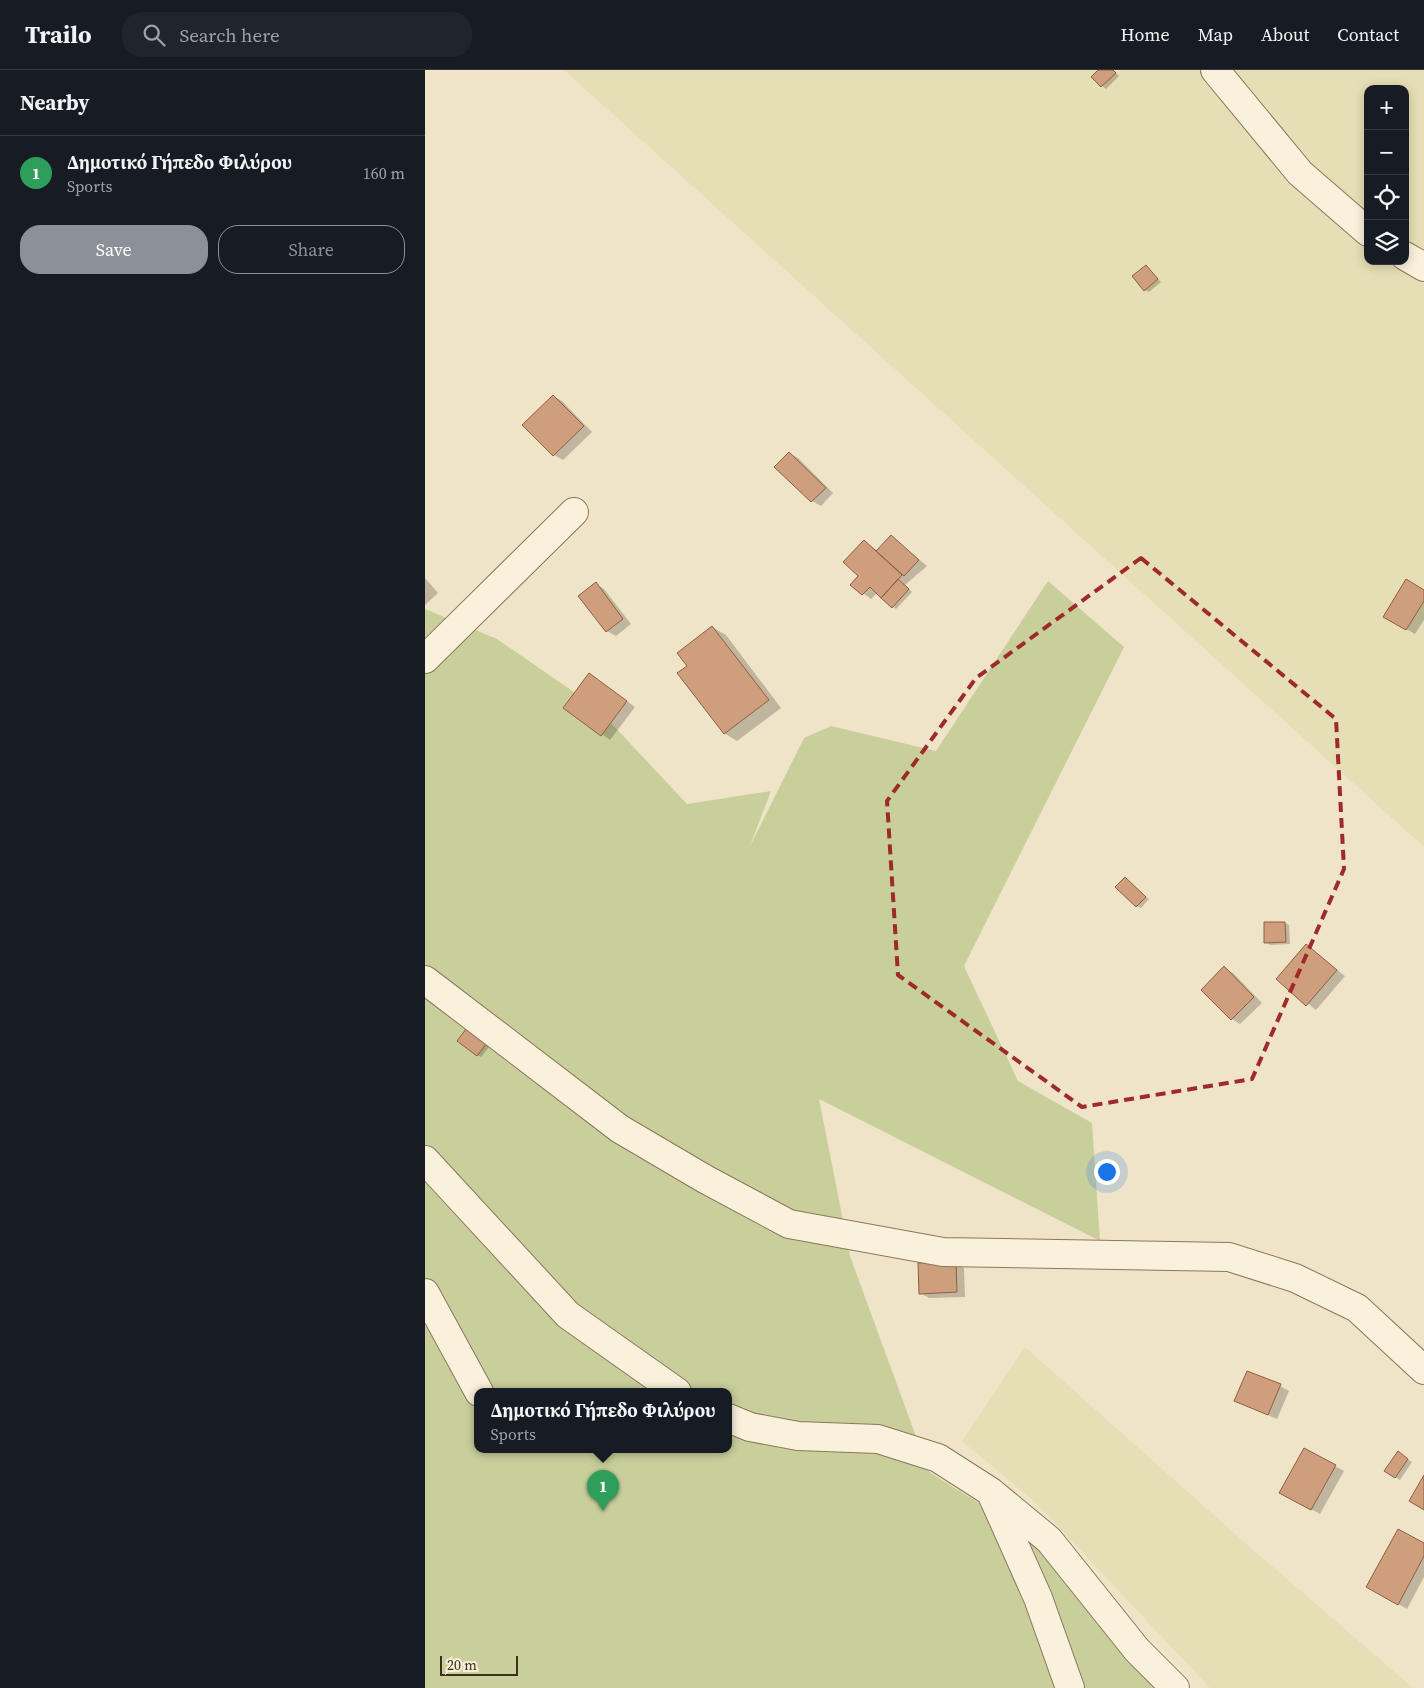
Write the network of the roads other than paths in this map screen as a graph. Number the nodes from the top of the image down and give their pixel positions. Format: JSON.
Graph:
{"nodes":[{"id":1,"x":1215,"y":70,"type":"edge"},
{"id":2,"x":1364,"y":229,"type":"edge"},
{"id":3,"x":1409,"y":259,"type":"edge"},
{"id":4,"x":1424,"y":268,"type":"edge"},
{"id":5,"x":574,"y":512,"type":"dead end"},
{"id":6,"x":425,"y":659,"type":"edge"},
{"id":7,"x":425,"y":980,"type":"edge"},
{"id":8,"x":425,"y":1160,"type":"edge"},
{"id":9,"x":425,"y":1293,"type":"edge"},
{"id":10,"x":1424,"y":1370,"type":"edge"},
{"id":11,"x":477,"y":1388,"type":"edge"},
{"id":12,"x":671,"y":1388,"type":"edge"},
{"id":13,"x":732,"y":1420,"type":"edge"},
{"id":14,"x":991,"y":1492,"type":"junction"},
{"id":15,"x":1064,"y":1686,"type":"edge"},
{"id":16,"x":1175,"y":1688,"type":"edge"}],
"edges":[{"from":1,"to":2,"type":"street"},
{"from":3,"to":4,"type":"street"},
{"from":5,"to":6,"type":"street"},
{"from":7,"to":10,"type":"street"},
{"from":8,"to":12,"type":"street"},
{"from":9,"to":11,"type":"street"},
{"from":13,"to":14,"type":"street"},
{"from":14,"to":15,"type":"street"},
{"from":14,"to":16,"type":"street"}]}
